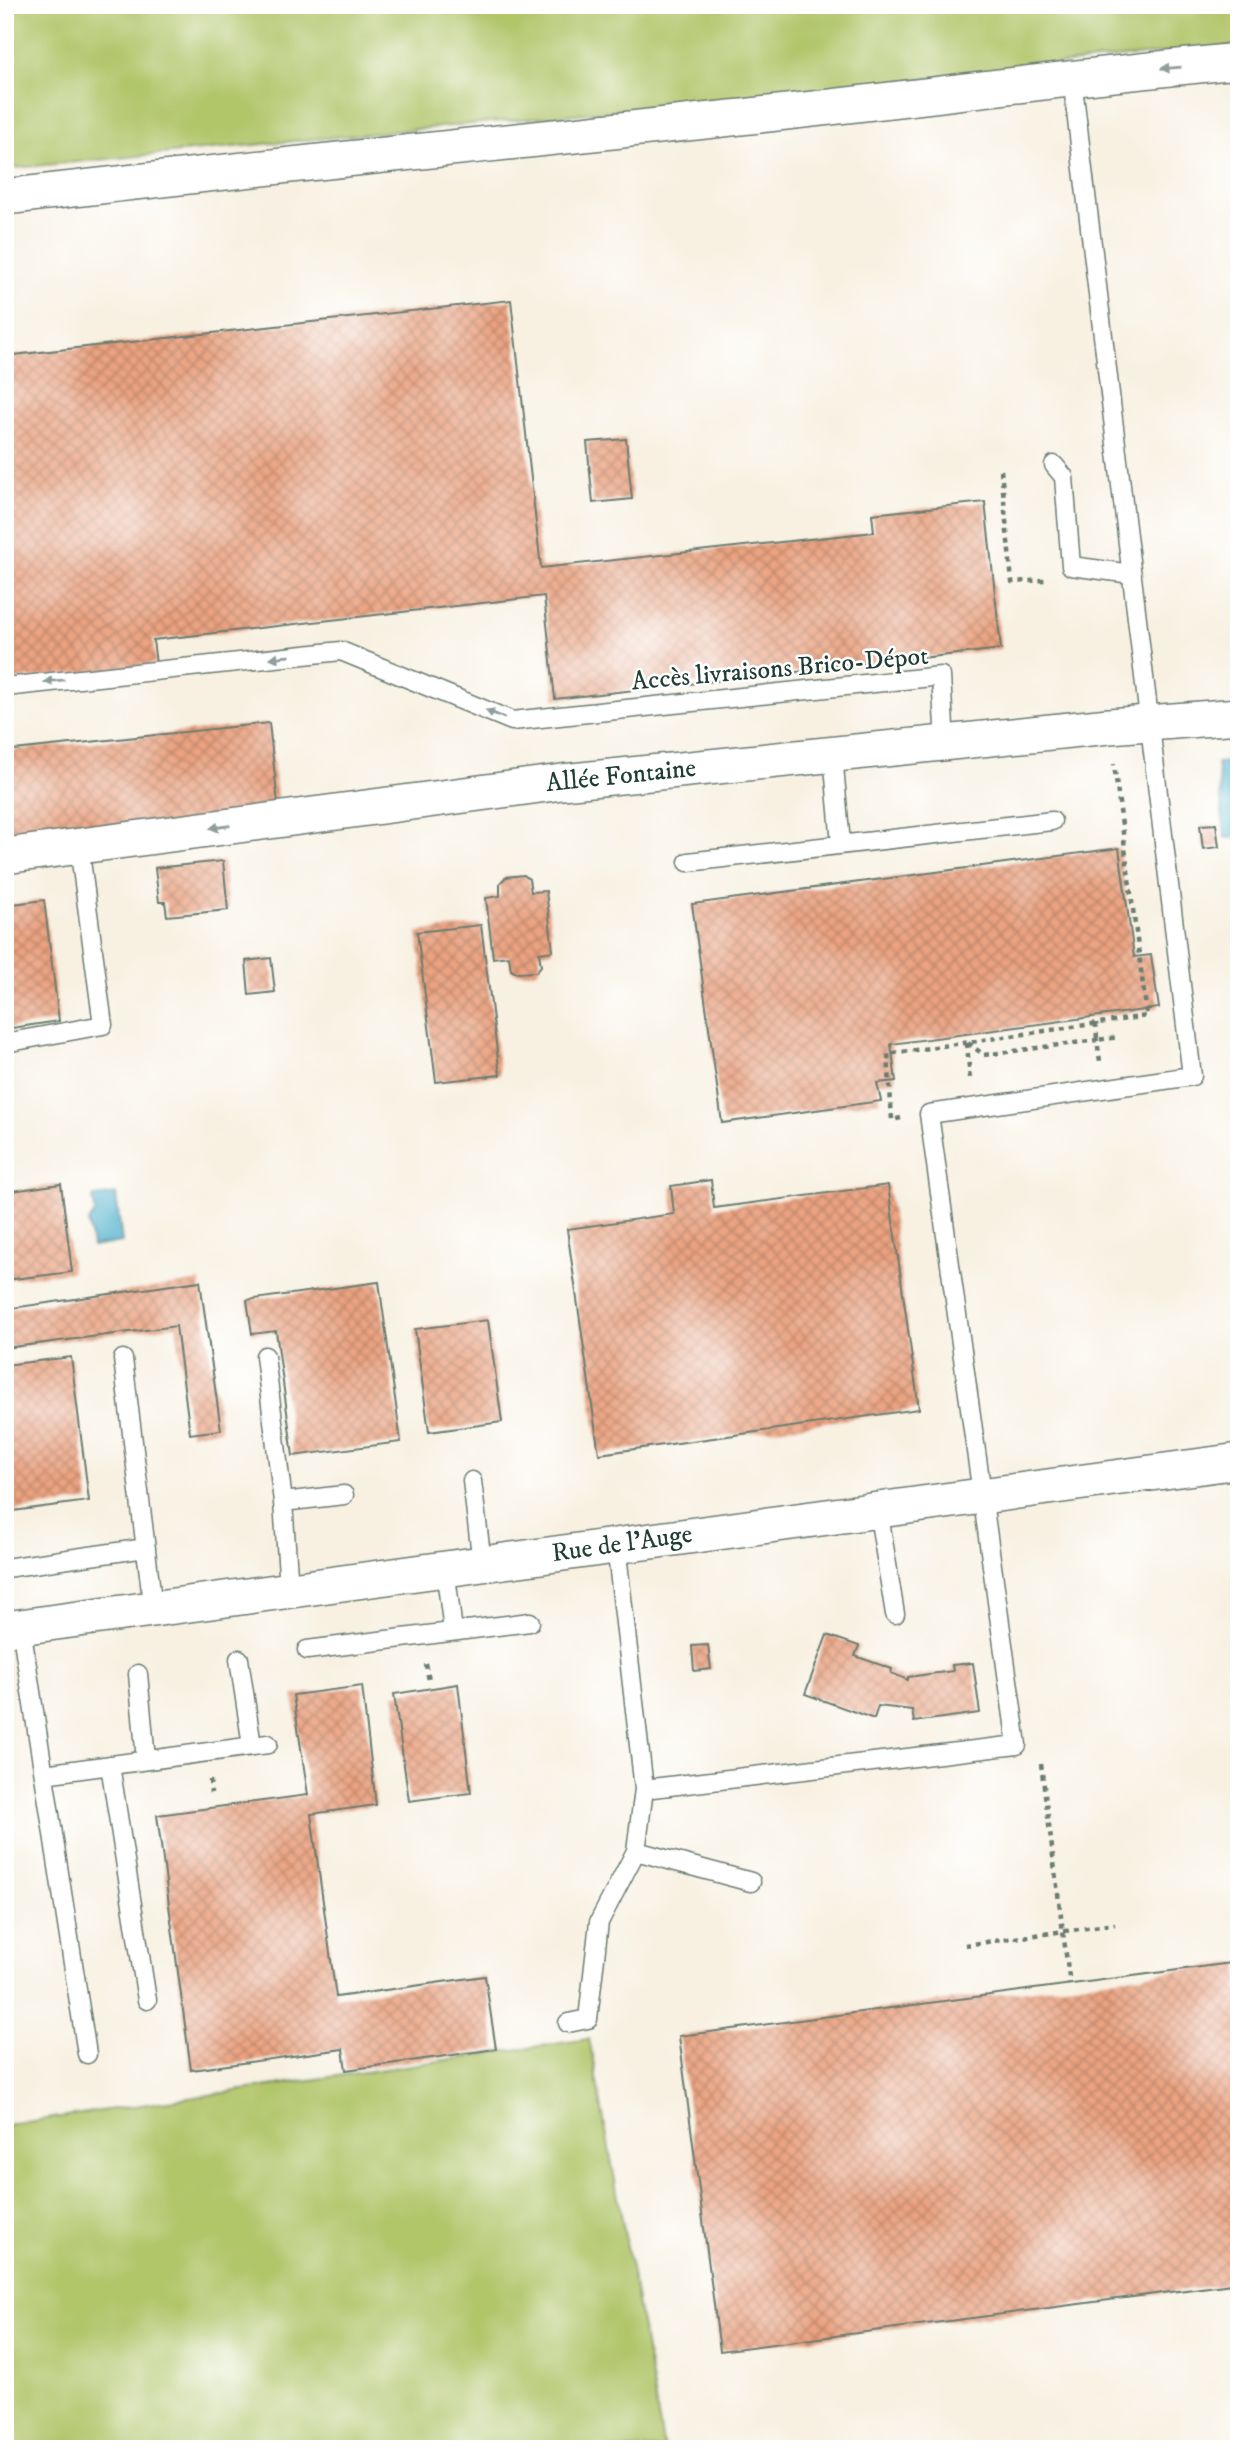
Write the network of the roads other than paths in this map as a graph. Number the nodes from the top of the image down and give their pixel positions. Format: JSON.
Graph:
{"nodes":[{"id":1,"x":1239,"y":61,"type":"edge"},
{"id":2,"x":1072,"y":78,"type":"junction"},
{"id":3,"x":5,"y":197,"type":"edge"},
{"id":4,"x":1054,"y":465,"type":"dead end"},
{"id":5,"x":1132,"y":575,"type":"junction"},
{"id":6,"x":5,"y":687,"type":"edge"},
{"id":7,"x":1239,"y":716,"type":"edge"},
{"id":8,"x":1150,"y":722,"type":"junction"},
{"id":9,"x":945,"y":743,"type":"junction"},
{"id":10,"x":833,"y":755,"type":"junction"},
{"id":11,"x":1052,"y":821,"type":"dead end"},
{"id":12,"x":841,"y":844,"type":"junction"},
{"id":13,"x":79,"y":846,"type":"junction"},
{"id":14,"x":5,"y":856,"type":"edge"},
{"id":15,"x":688,"y":862,"type":"dead end"},
{"id":16,"x":5,"y":1043,"type":"edge"},
{"id":17,"x":265,"y":1356,"type":"dead end"},
{"id":18,"x":123,"y":1359,"type":"dead end"},
{"id":19,"x":1239,"y":1461,"type":"edge"},
{"id":20,"x":472,"y":1481,"type":"dead end"},
{"id":21,"x":982,"y":1494,"type":"junction"},
{"id":22,"x":344,"y":1495,"type":"dead end"},
{"id":23,"x":283,"y":1502,"type":"junction"},
{"id":24,"x":878,"y":1509,"type":"junction"},
{"id":25,"x":616,"y":1545,"type":"junction"},
{"id":26,"x":146,"y":1548,"type":"junction"},
{"id":27,"x":482,"y":1563,"type":"junction"},
{"id":28,"x":5,"y":1567,"type":"edge"},
{"id":29,"x":446,"y":1568,"type":"junction"},
{"id":30,"x":289,"y":1589,"type":"junction"},
{"id":31,"x":153,"y":1608,"type":"junction"},
{"id":32,"x":894,"y":1614,"type":"dead end"},
{"id":33,"x":530,"y":1622,"type":"dead end"},
{"id":34,"x":13,"y":1628,"type":"edge"},
{"id":35,"x":453,"y":1631,"type":"junction"},
{"id":36,"x":307,"y":1650,"type":"dead end"},
{"id":37,"x":239,"y":1659,"type":"dead end"},
{"id":38,"x":138,"y":1674,"type":"dead end"},
{"id":39,"x":146,"y":1760,"type":"junction"},
{"id":40,"x":110,"y":1765,"type":"junction"},
{"id":41,"x":44,"y":1774,"type":"junction"},
{"id":42,"x":644,"y":1789,"type":"junction"},
{"id":43,"x":636,"y":1851,"type":"junction"},
{"id":44,"x":751,"y":1882,"type":"dead end"},
{"id":45,"x":147,"y":2000,"type":"dead end"},
{"id":46,"x":568,"y":2023,"type":"dead end"},
{"id":47,"x":87,"y":2054,"type":"dead end"}],
"edges":[{"from":1,"to":2,"type":"street","one_way":true},
{"from":2,"to":3,"type":"street"},
{"from":2,"to":5,"type":"lane"},
{"from":4,"to":5,"type":"lane"},
{"from":5,"to":8,"type":"lane"},
{"from":9,"to":6,"type":"lane","name":"Accès livraisons Brico-Dépot","one_way":true},
{"from":7,"to":8,"type":"street","name":"Allée Fontaine"},
{"from":8,"to":9,"type":"street","name":"Allée Fontaine"},
{"from":8,"to":21,"type":"lane"},
{"from":9,"to":10,"type":"street","name":"Allée Fontaine"},
{"from":10,"to":12,"type":"lane"},
{"from":10,"to":13,"type":"street","name":"Allée Fontaine","one_way":true},
{"from":11,"to":12,"type":"lane"},
{"from":12,"to":15,"type":"lane"},
{"from":13,"to":14,"type":"street","name":"Allée Fontaine"},
{"from":13,"to":16,"type":"lane"},
{"from":17,"to":23,"type":"lane"},
{"from":18,"to":26,"type":"lane"},
{"from":19,"to":21,"type":"street","name":"Rue de l'Auge"},
{"from":20,"to":27,"type":"lane"},
{"from":21,"to":24,"type":"street","name":"Rue de l'Auge"},
{"from":21,"to":42,"type":"lane"},
{"from":22,"to":23,"type":"lane"},
{"from":23,"to":30,"type":"lane"},
{"from":24,"to":25,"type":"street","name":"Rue de l'Auge"},
{"from":24,"to":32,"type":"lane"},
{"from":25,"to":27,"type":"street","name":"Rue de l'Auge"},
{"from":25,"to":42,"type":"lane"},
{"from":26,"to":28,"type":"lane"},
{"from":26,"to":31,"type":"lane"},
{"from":27,"to":29,"type":"street","name":"Rue de l'Auge"},
{"from":29,"to":30,"type":"street","name":"Rue de l'Auge"},
{"from":29,"to":35,"type":"lane"},
{"from":30,"to":31,"type":"street","name":"Rue de l'Auge"},
{"from":31,"to":34,"type":"street","name":"Rue de l'Auge"},
{"from":33,"to":35,"type":"lane"},
{"from":34,"to":41,"type":"lane"},
{"from":35,"to":36,"type":"lane"},
{"from":37,"to":39,"type":"lane"},
{"from":38,"to":39,"type":"lane"},
{"from":39,"to":40,"type":"lane"},
{"from":40,"to":41,"type":"lane"},
{"from":40,"to":45,"type":"lane"},
{"from":41,"to":47,"type":"lane"},
{"from":42,"to":43,"type":"lane"},
{"from":43,"to":44,"type":"lane"},
{"from":43,"to":46,"type":"lane"}]}
